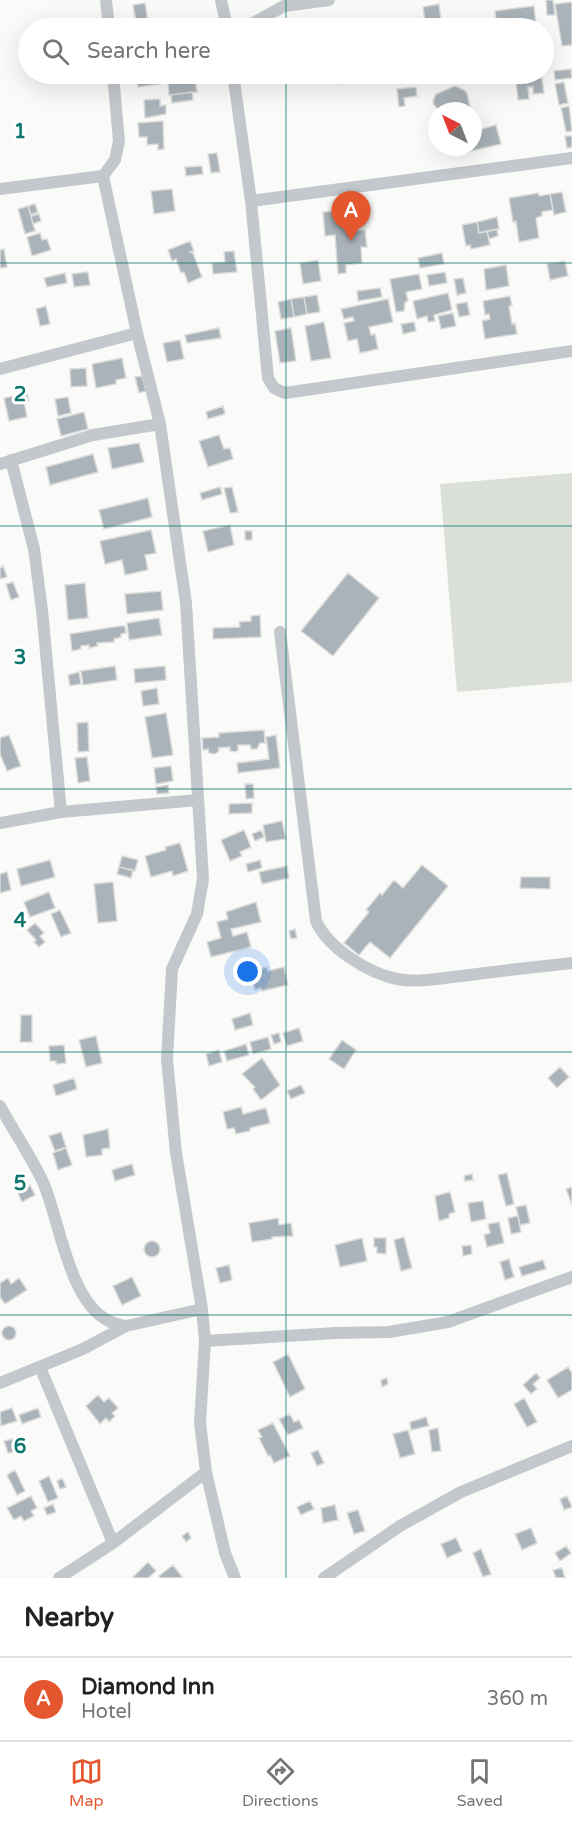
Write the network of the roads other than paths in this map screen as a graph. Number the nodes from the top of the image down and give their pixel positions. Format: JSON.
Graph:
{"nodes":[{"id":1,"x":106,"y":0,"type":"edge"},
{"id":2,"x":221,"y":0,"type":"edge"},
{"id":3,"x":329,"y":0,"type":"edge"},
{"id":4,"x":108,"y":18,"type":"edge"},
{"id":5,"x":226,"y":18,"type":"edge"},
{"id":6,"x":262,"y":18,"type":"edge"},
{"id":7,"x":114,"y":84,"type":"edge"},
{"id":8,"x":234,"y":84,"type":"edge"},
{"id":9,"x":572,"y":158,"type":"edge"},
{"id":10,"x":103,"y":176,"type":"junction"},
{"id":11,"x":0,"y":189,"type":"edge"},
{"id":12,"x":251,"y":201,"type":"junction"},
{"id":13,"x":137,"y":333,"type":"junction"},
{"id":14,"x":572,"y":351,"type":"edge"},
{"id":15,"x":0,"y":369,"type":"edge"},
{"id":16,"x":160,"y":424,"type":"junction"},
{"id":17,"x":5,"y":462,"type":"edge"},
{"id":18,"x":280,"y":632,"type":"dead end"},
{"id":19,"x":198,"y":800,"type":"junction"},
{"id":20,"x":61,"y":812,"type":"junction"},
{"id":21,"x":0,"y":823,"type":"edge"},
{"id":22,"x":572,"y":963,"type":"edge"},
{"id":23,"x":0,"y":1106,"type":"edge"},
{"id":24,"x":572,"y":1277,"type":"edge"},
{"id":25,"x":202,"y":1309,"type":"junction"},
{"id":26,"x":126,"y":1326,"type":"junction"},
{"id":27,"x":205,"y":1341,"type":"junction"},
{"id":28,"x":40,"y":1367,"type":"junction"},
{"id":29,"x":0,"y":1383,"type":"edge"},
{"id":30,"x":572,"y":1446,"type":"edge"},
{"id":31,"x":206,"y":1472,"type":"junction"},
{"id":32,"x":113,"y":1543,"type":"junction"},
{"id":33,"x":59,"y":1578,"type":"edge"},
{"id":34,"x":236,"y":1578,"type":"edge"},
{"id":35,"x":324,"y":1578,"type":"edge"}],
"edges":[{"from":1,"to":4,"type":"street"},
{"from":2,"to":5,"type":"street"},
{"from":3,"to":6,"type":"street"},
{"from":7,"to":10,"type":"street"},
{"from":8,"to":12,"type":"street"},
{"from":9,"to":12,"type":"street"},
{"from":10,"to":11,"type":"street"},
{"from":10,"to":13,"type":"street"},
{"from":12,"to":14,"type":"street"},
{"from":13,"to":15,"type":"street"},
{"from":13,"to":16,"type":"street"},
{"from":16,"to":17,"type":"street"},
{"from":16,"to":19,"type":"street"},
{"from":17,"to":20,"type":"street"},
{"from":18,"to":22,"type":"street"},
{"from":19,"to":20,"type":"street"},
{"from":19,"to":25,"type":"street"},
{"from":20,"to":21,"type":"street"},
{"from":23,"to":26,"type":"street"},
{"from":24,"to":27,"type":"street"},
{"from":25,"to":26,"type":"street"},
{"from":25,"to":27,"type":"street"},
{"from":26,"to":28,"type":"street"},
{"from":27,"to":31,"type":"street"},
{"from":28,"to":29,"type":"street"},
{"from":28,"to":32,"type":"street"},
{"from":30,"to":35,"type":"street"},
{"from":31,"to":32,"type":"street"},
{"from":31,"to":34,"type":"street"},
{"from":32,"to":33,"type":"street"}]}
